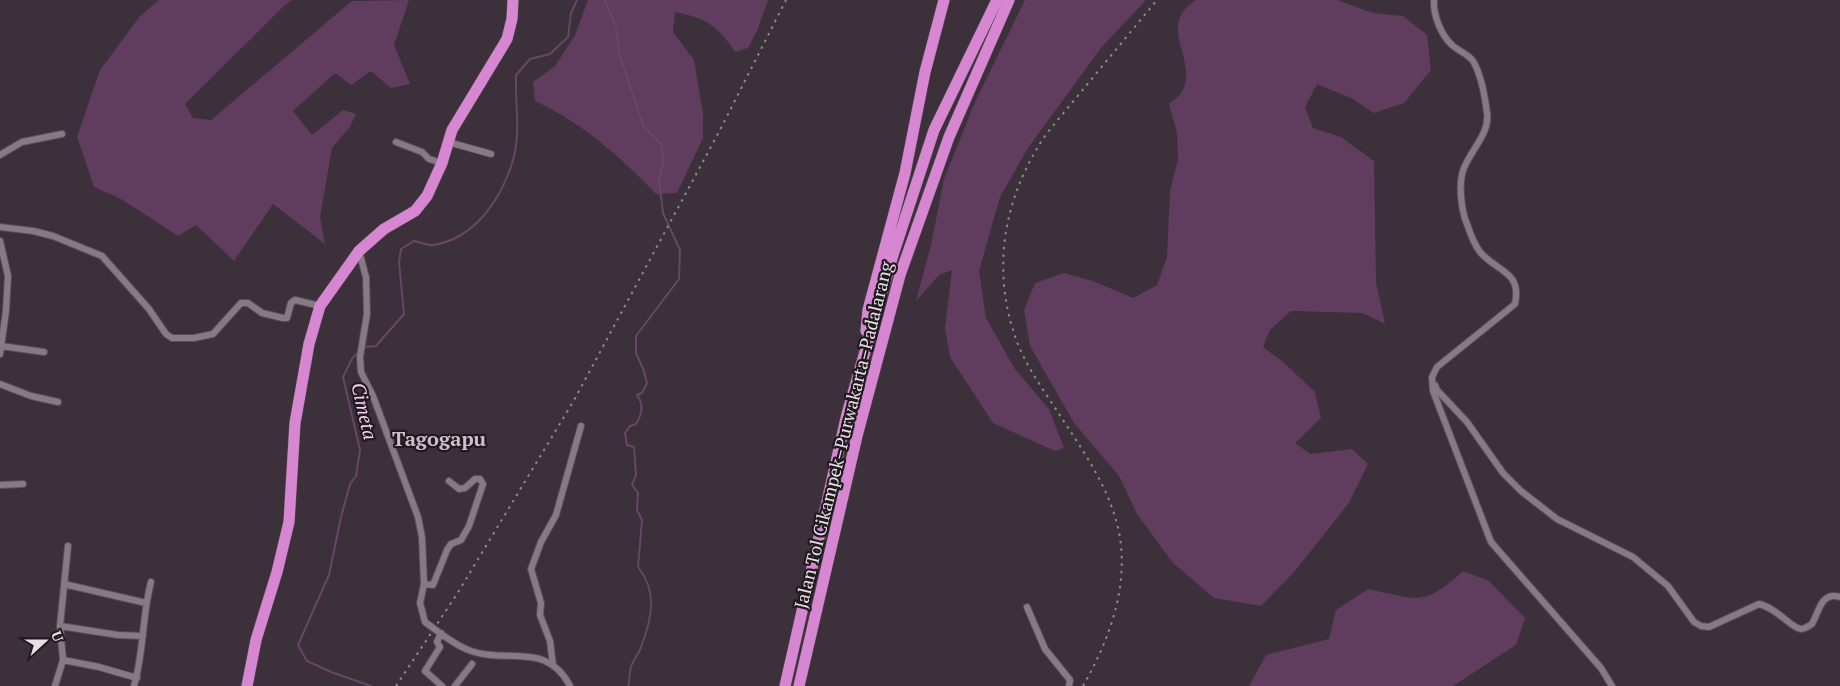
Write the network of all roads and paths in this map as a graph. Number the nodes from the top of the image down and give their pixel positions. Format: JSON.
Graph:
{"nodes":[{"id":1,"x":513,"y":0,"type":"edge"},
{"id":2,"x":944,"y":0,"type":"edge"},
{"id":3,"x":998,"y":0,"type":"edge"},
{"id":4,"x":1009,"y":0,"type":"edge"},
{"id":5,"x":1434,"y":0,"type":"edge"},
{"id":6,"x":62,"y":134,"type":"dead end"},
{"id":7,"x":396,"y":142,"type":"dead end"},
{"id":8,"x":448,"y":142,"type":"junction"},
{"id":9,"x":491,"y":154,"type":"dead end"},
{"id":10,"x":0,"y":155,"type":"edge"},
{"id":11,"x":442,"y":163,"type":"junction"},
{"id":12,"x":0,"y":227,"type":"edge"},
{"id":13,"x":0,"y":241,"type":"edge"},
{"id":14,"x":359,"y":251,"type":"junction"},
{"id":15,"x":320,"y":306,"type":"junction"},
{"id":16,"x":2,"y":331,"type":"edge"},
{"id":17,"x":1,"y":350,"type":"edge"},
{"id":18,"x":44,"y":352,"type":"dead end"},
{"id":19,"x":865,"y":355,"type":"junction"},
{"id":20,"x":1432,"y":377,"type":"junction"},
{"id":21,"x":0,"y":384,"type":"edge"},
{"id":22,"x":58,"y":402,"type":"dead end"},
{"id":23,"x":581,"y":426,"type":"dead end"},
{"id":24,"x":449,"y":481,"type":"dead end"},
{"id":25,"x":23,"y":484,"type":"dead end"},
{"id":26,"x":0,"y":485,"type":"edge"},
{"id":27,"x":68,"y":546,"type":"dead end"},
{"id":28,"x":151,"y":582,"type":"dead end"},
{"id":29,"x":64,"y":584,"type":"junction"},
{"id":30,"x":424,"y":584,"type":"junction"},
{"id":31,"x":1840,"y":597,"type":"edge"},
{"id":32,"x":146,"y":603,"type":"junction"},
{"id":33,"x":1027,"y":607,"type":"dead end"},
{"id":34,"x":60,"y":626,"type":"junction"},
{"id":35,"x":440,"y":633,"type":"junction"},
{"id":36,"x":143,"y":636,"type":"junction"},
{"id":37,"x":63,"y":660,"type":"junction"},
{"id":38,"x":472,"y":664,"type":"dead end"},
{"id":39,"x":553,"y":665,"type":"junction"},
{"id":40,"x":136,"y":678,"type":"junction"},
{"id":41,"x":55,"y":686,"type":"edge"},
{"id":42,"x":134,"y":686,"type":"edge"},
{"id":43,"x":247,"y":686,"type":"edge"},
{"id":44,"x":442,"y":686,"type":"edge"},
{"id":45,"x":455,"y":686,"type":"edge"},
{"id":46,"x":570,"y":686,"type":"edge"},
{"id":47,"x":785,"y":686,"type":"edge"},
{"id":48,"x":799,"y":686,"type":"edge"},
{"id":49,"x":1069,"y":686,"type":"edge"},
{"id":50,"x":1612,"y":686,"type":"edge"}],
"edges":[{"from":1,"to":8,"type":"highway"},
{"from":2,"to":19,"type":"highway"},
{"from":3,"to":19,"type":"highway","name":"Jalan Tol Cikampek–Purwakarta–Padalarang"},
{"from":4,"to":48,"type":"highway","name":"Jalan Tol Cikampek–Purwakarta–Padalarang"},
{"from":5,"to":20,"type":"street"},
{"from":6,"to":10,"type":"street"},
{"from":7,"to":11,"type":"street"},
{"from":8,"to":9,"type":"street"},
{"from":8,"to":11,"type":"highway"},
{"from":11,"to":14,"type":"highway"},
{"from":12,"to":15,"type":"street"},
{"from":13,"to":16,"type":"street"},
{"from":14,"to":15,"type":"highway"},
{"from":14,"to":30,"type":"street"},
{"from":15,"to":43,"type":"highway"},
{"from":16,"to":17,"type":"street"},
{"from":17,"to":18,"type":"street"},
{"from":19,"to":47,"type":"highway","name":"Jalan Tol Cikampek–Purwakarta–Padalarang"},
{"from":20,"to":31,"type":"street"},
{"from":20,"to":50,"type":"street"},
{"from":21,"to":22,"type":"street"},
{"from":23,"to":39,"type":"street"},
{"from":24,"to":30,"type":"street"},
{"from":25,"to":26,"type":"street"},
{"from":27,"to":29,"type":"street"},
{"from":28,"to":32,"type":"street"},
{"from":29,"to":32,"type":"street"},
{"from":29,"to":34,"type":"street"},
{"from":30,"to":35,"type":"street"},
{"from":32,"to":36,"type":"street"},
{"from":33,"to":49,"type":"street"},
{"from":34,"to":36,"type":"street"},
{"from":34,"to":37,"type":"street"},
{"from":35,"to":39,"type":"street"},
{"from":35,"to":44,"type":"street"},
{"from":36,"to":40,"type":"street"},
{"from":37,"to":40,"type":"street"},
{"from":37,"to":41,"type":"street"},
{"from":38,"to":45,"type":"street"},
{"from":39,"to":46,"type":"street"},
{"from":40,"to":42,"type":"street"}]}
